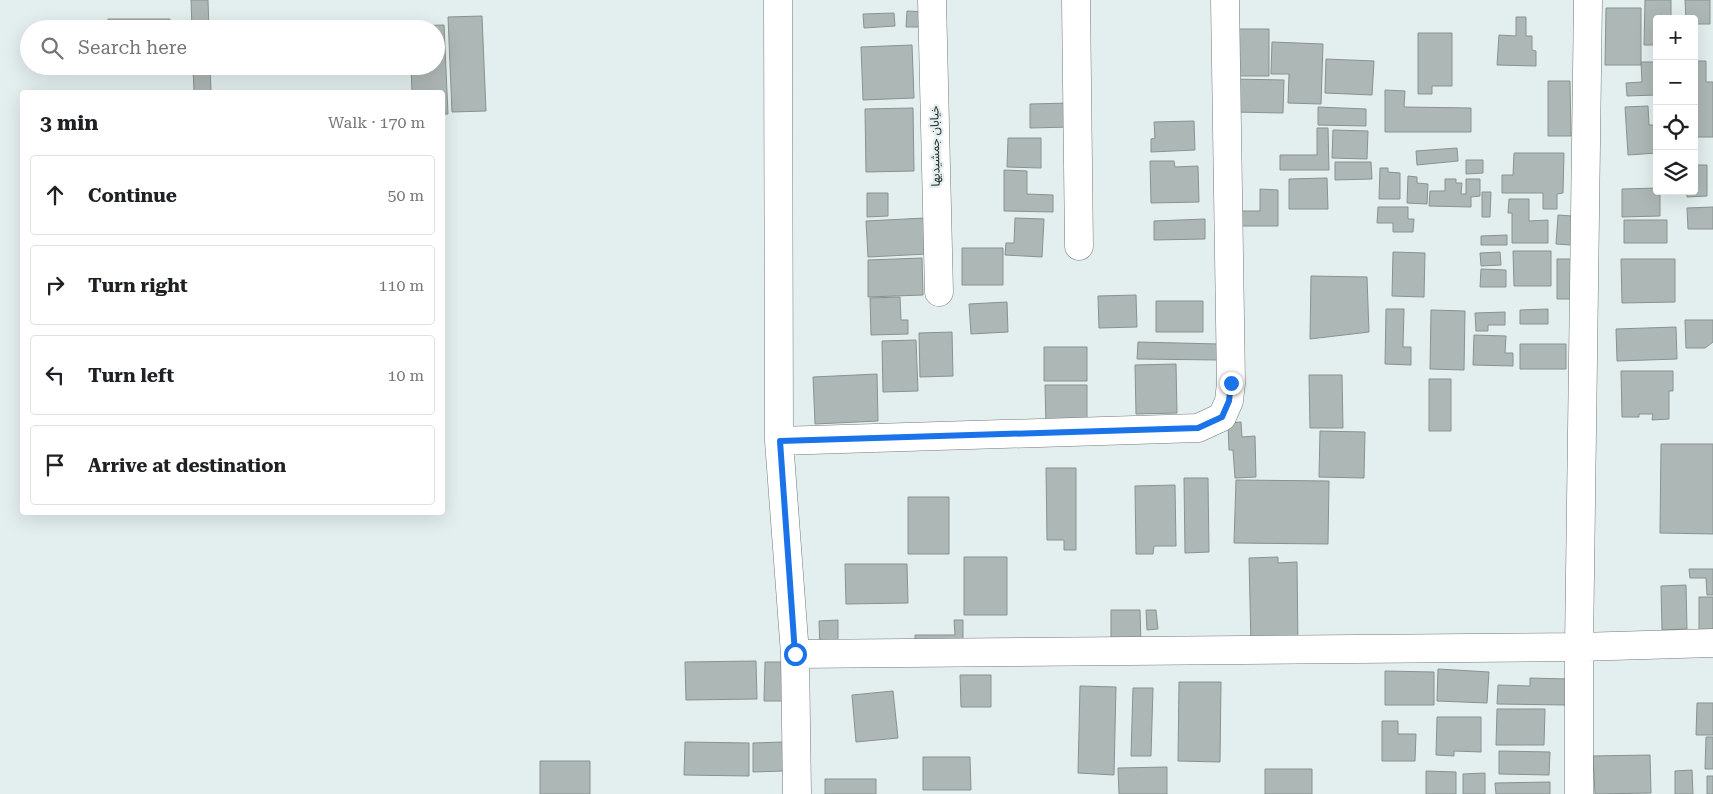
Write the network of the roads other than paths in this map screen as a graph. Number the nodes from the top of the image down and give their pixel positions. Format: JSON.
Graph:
{"nodes":[{"id":1,"x":778,"y":0,"type":"edge"},
{"id":2,"x":932,"y":0,"type":"edge"},
{"id":3,"x":1076,"y":0,"type":"edge"},
{"id":4,"x":1225,"y":0,"type":"edge"},
{"id":5,"x":1588,"y":0,"type":"edge"},
{"id":6,"x":1079,"y":246,"type":"dead end"},
{"id":7,"x":939,"y":292,"type":"dead end"},
{"id":8,"x":780,"y":441,"type":"junction"},
{"id":9,"x":1713,"y":643,"type":"edge"},
{"id":10,"x":1578,"y":647,"type":"junction"},
{"id":11,"x":795,"y":654,"type":"junction"},
{"id":12,"x":797,"y":794,"type":"edge"},
{"id":13,"x":1579,"y":794,"type":"edge"}],
"edges":[{"from":1,"to":8,"type":"street"},
{"from":2,"to":7,"type":"street","name":"خیابان جمشیدیها"},
{"from":3,"to":6,"type":"street"},
{"from":4,"to":8,"type":"street"},
{"from":5,"to":10,"type":"street"},
{"from":8,"to":11,"type":"street"},
{"from":9,"to":10,"type":"street"},
{"from":10,"to":11,"type":"street"},
{"from":10,"to":13,"type":"street"},
{"from":11,"to":12,"type":"street"}]}
